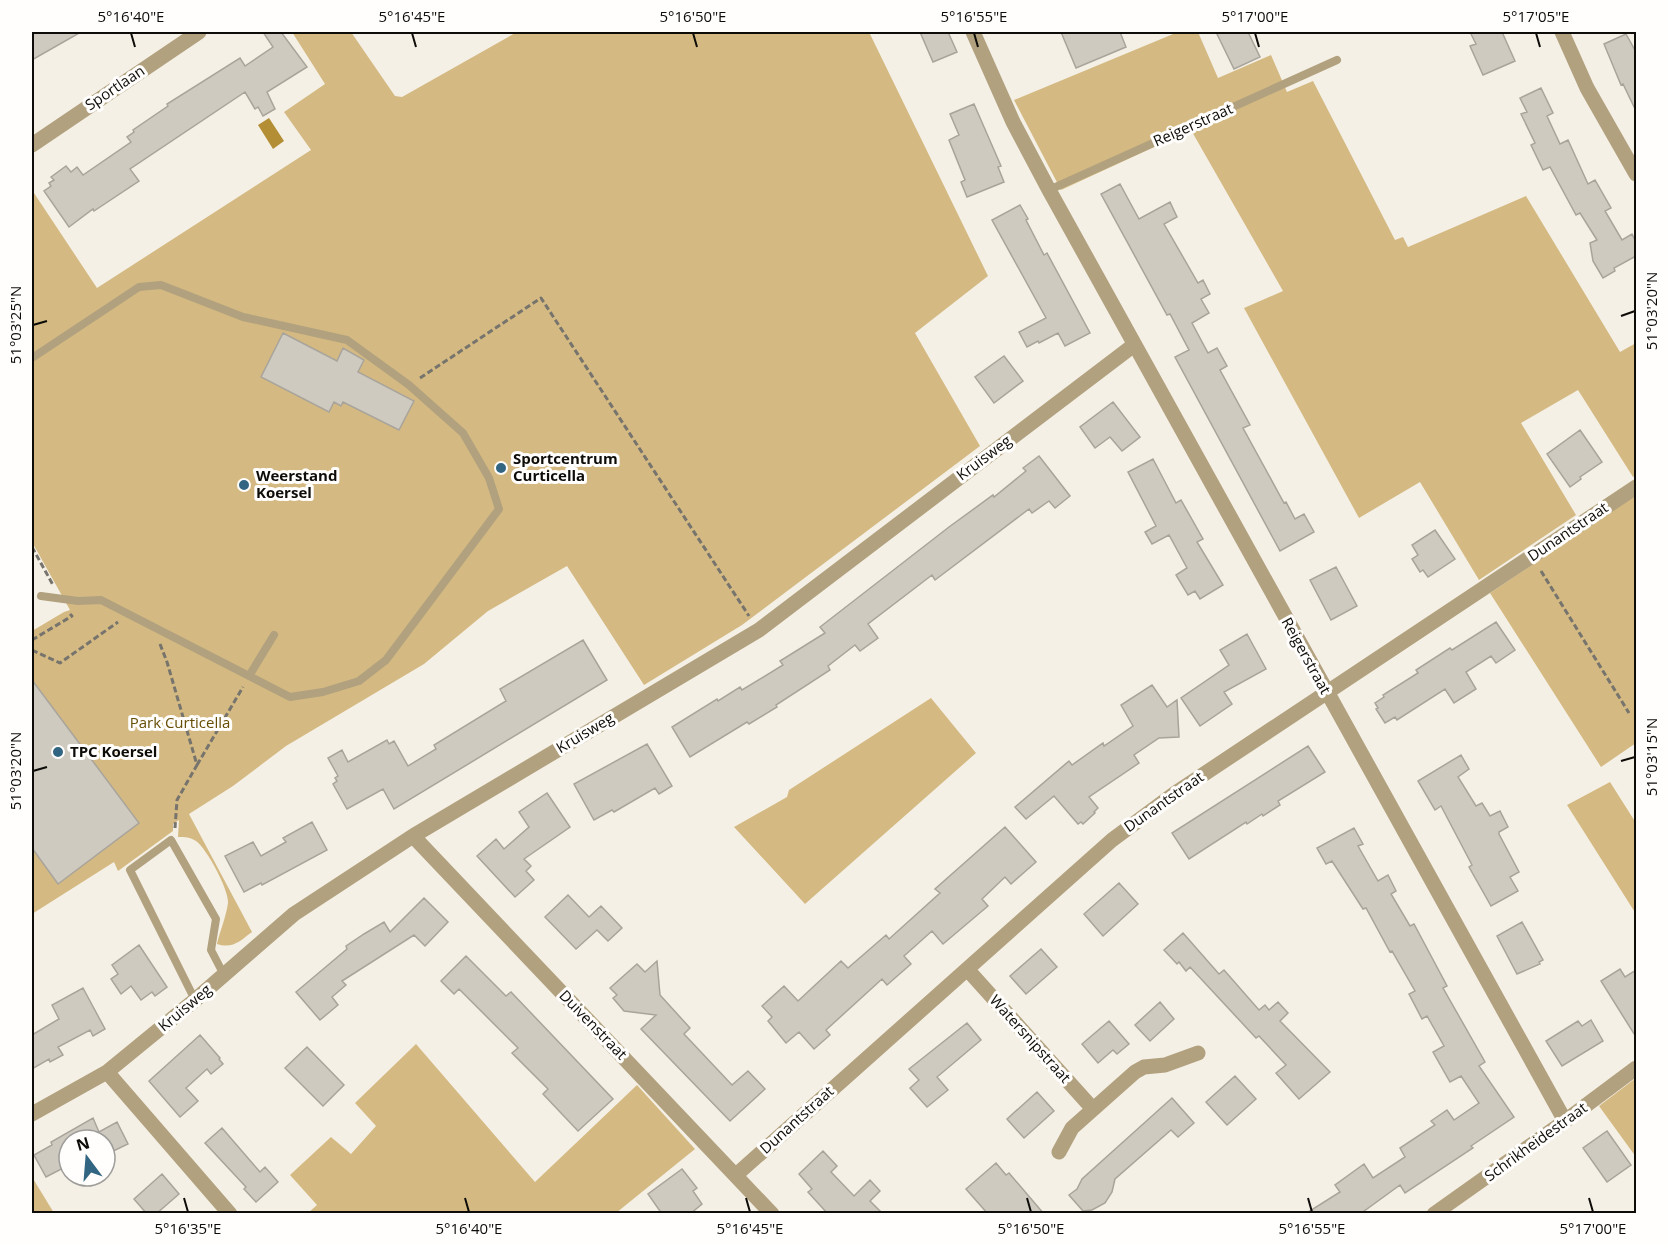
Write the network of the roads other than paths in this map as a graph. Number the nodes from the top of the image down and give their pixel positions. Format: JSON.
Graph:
{"nodes":[{"id":1,"x":199,"y":32,"type":"edge"},
{"id":2,"x":974,"y":32,"type":"edge"},
{"id":3,"x":1562,"y":32,"type":"edge"},
{"id":4,"x":1337,"y":60,"type":"dead end"},
{"id":5,"x":32,"y":145,"type":"edge"},
{"id":6,"x":1636,"y":174,"type":"edge"},
{"id":7,"x":1049,"y":190,"type":"junction"},
{"id":8,"x":1134,"y":345,"type":"junction"},
{"id":9,"x":32,"y":358,"type":"edge"},
{"id":10,"x":1636,"y":487,"type":"edge"},
{"id":11,"x":41,"y":596,"type":"dead end"},
{"id":12,"x":274,"y":635,"type":"dead end"},
{"id":13,"x":249,"y":676,"type":"junction"},
{"id":14,"x":1327,"y":694,"type":"junction"},
{"id":15,"x":413,"y":836,"type":"junction"},
{"id":16,"x":967,"y":969,"type":"junction"},
{"id":17,"x":224,"y":975,"type":"junction"},
{"id":18,"x":195,"y":1000,"type":"junction"},
{"id":19,"x":1198,"y":1053,"type":"dead end"},
{"id":20,"x":1636,"y":1068,"type":"edge"},
{"id":21,"x":107,"y":1072,"type":"junction"},
{"id":22,"x":1093,"y":1109,"type":"junction"},
{"id":23,"x":32,"y":1114,"type":"edge"},
{"id":24,"x":1565,"y":1121,"type":"junction"},
{"id":25,"x":1059,"y":1152,"type":"dead end"},
{"id":26,"x":736,"y":1175,"type":"junction"},
{"id":27,"x":230,"y":1214,"type":"edge"},
{"id":28,"x":772,"y":1214,"type":"edge"},
{"id":29,"x":1434,"y":1214,"type":"edge"}],
"edges":[{"from":1,"to":5,"type":"street","name":"Sportlaan"},
{"from":2,"to":7,"type":"street","name":"Reigerstraat"},
{"from":3,"to":6,"type":"street"},
{"from":4,"to":7,"type":"lane","name":"Reigerstraat"},
{"from":7,"to":8,"type":"street","name":"Reigerstraat"},
{"from":8,"to":14,"type":"street","name":"Reigerstraat"},
{"from":8,"to":15,"type":"street","name":"Kruisweg"},
{"from":9,"to":13,"type":"lane"},
{"from":10,"to":14,"type":"street","name":"Dunantstraat"},
{"from":11,"to":13,"type":"lane"},
{"from":12,"to":13,"type":"lane"},
{"from":14,"to":16,"type":"street","name":"Dunantstraat"},
{"from":14,"to":24,"type":"street","name":"Reigerstraat"},
{"from":15,"to":17,"type":"street","name":"Kruisweg"},
{"from":15,"to":26,"type":"street","name":"Duivenstraat"},
{"from":16,"to":22,"type":"street","name":"Watersnipstraat"},
{"from":16,"to":26,"type":"street","name":"Dunantstraat"},
{"from":17,"to":18,"type":"street","name":"Kruisweg"},
{"from":17,"to":18,"type":"lane"},
{"from":18,"to":21,"type":"street","name":"Kruisweg"},
{"from":19,"to":22,"type":"street"},
{"from":20,"to":24,"type":"street","name":"Schrikheidestraat"},
{"from":21,"to":23,"type":"street","name":"Kruisweg"},
{"from":21,"to":27,"type":"street"},
{"from":22,"to":25,"type":"street"},
{"from":24,"to":29,"type":"street","name":"Schrikheidestraat"},
{"from":26,"to":28,"type":"street","name":"Duivenstraat"}]}
